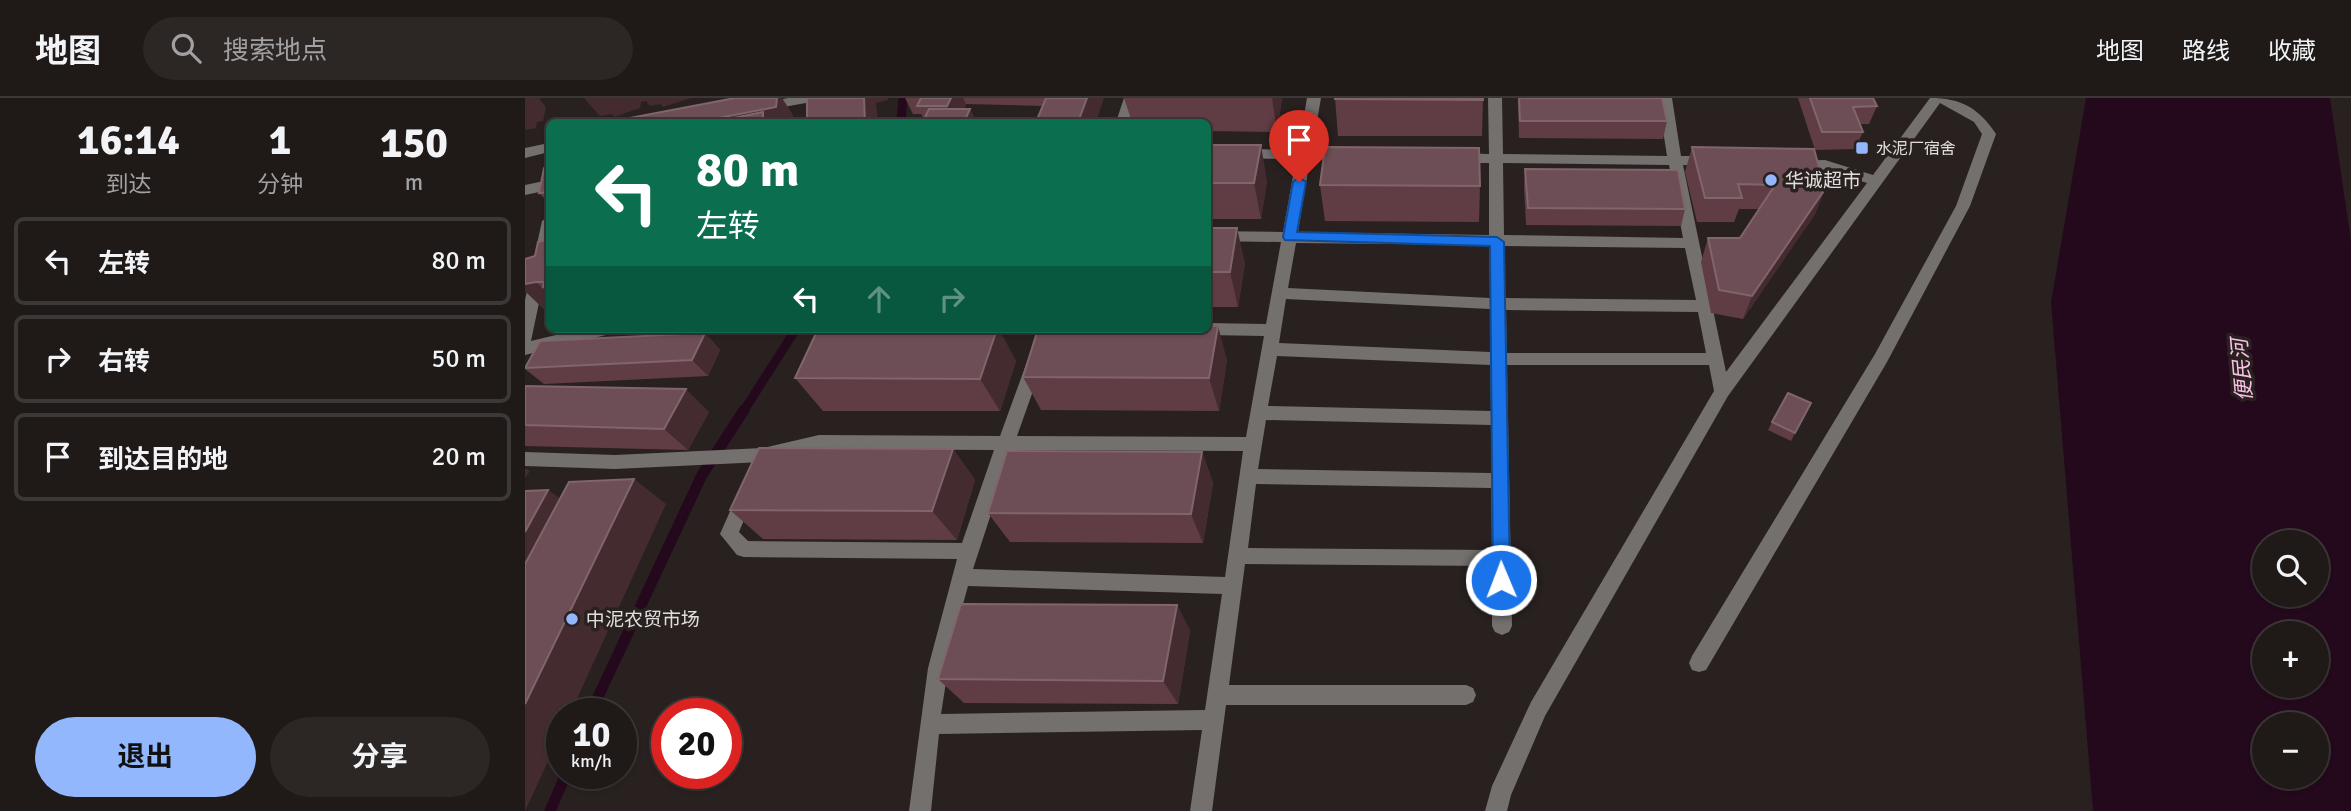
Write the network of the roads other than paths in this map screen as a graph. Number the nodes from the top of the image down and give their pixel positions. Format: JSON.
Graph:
{"nodes":[{"id":1,"x":1131,"y":98,"type":"edge"},
{"id":2,"x":1314,"y":98,"type":"edge"},
{"id":3,"x":1495,"y":98,"type":"edge"},
{"id":4,"x":1665,"y":98,"type":"edge"},
{"id":5,"x":1937,"y":98,"type":"edge"},
{"id":6,"x":1942,"y":98,"type":"edge"},
{"id":7,"x":816,"y":102,"type":"edge"},
{"id":8,"x":747,"y":110,"type":"edge"},
{"id":9,"x":1123,"y":119,"type":"edge"},
{"id":10,"x":546,"y":149,"type":"edge"},
{"id":11,"x":525,"y":153,"type":"edge"},
{"id":12,"x":1211,"y":153,"type":"edge"},
{"id":13,"x":1304,"y":154,"type":"junction"},
{"id":14,"x":1359,"y":156,"type":"edge"},
{"id":15,"x":1441,"y":158,"type":"edge"},
{"id":16,"x":1496,"y":159,"type":"junction"},
{"id":17,"x":1675,"y":160,"type":"junction"},
{"id":18,"x":1730,"y":162,"type":"edge"},
{"id":19,"x":1784,"y":164,"type":"edge"},
{"id":20,"x":1877,"y":181,"type":"junction"},
{"id":21,"x":546,"y":186,"type":"edge"},
{"id":22,"x":525,"y":191,"type":"edge"},
{"id":23,"x":1211,"y":236,"type":"edge"},
{"id":24,"x":1290,"y":237,"type":"junction"},
{"id":25,"x":1497,"y":242,"type":"junction"},
{"id":26,"x":1692,"y":243,"type":"junction"},
{"id":27,"x":546,"y":252,"type":"edge"},
{"id":28,"x":525,"y":256,"type":"edge"},
{"id":29,"x":1280,"y":293,"type":"junction"},
{"id":30,"x":1497,"y":304,"type":"junction"},
{"id":31,"x":1704,"y":306,"type":"junction"},
{"id":32,"x":1211,"y":329,"type":"edge"},
{"id":33,"x":1273,"y":330,"type":"junction"},
{"id":34,"x":590,"y":333,"type":"edge"},
{"id":35,"x":1046,"y":333,"type":"edge"},
{"id":36,"x":525,"y":338,"type":"edge"},
{"id":37,"x":525,"y":349,"type":"edge"},
{"id":38,"x":1270,"y":349,"type":"junction"},
{"id":39,"x":1498,"y":359,"type":"junction"},
{"id":40,"x":1716,"y":359,"type":"junction"},
{"id":41,"x":1722,"y":391,"type":"junction"},
{"id":42,"x":1258,"y":413,"type":"junction"},
{"id":43,"x":1499,"y":418,"type":"junction"},
{"id":44,"x":1006,"y":444,"type":"junction"},
{"id":45,"x":1252,"y":444,"type":"junction"},
{"id":46,"x":763,"y":455,"type":"junction"},
{"id":47,"x":525,"y":459,"type":"edge"},
{"id":48,"x":1248,"y":476,"type":"junction"},
{"id":49,"x":1500,"y":481,"type":"junction"},
{"id":50,"x":969,"y":551,"type":"junction"},
{"id":51,"x":1237,"y":556,"type":"junction"},
{"id":52,"x":1501,"y":558,"type":"junction"},
{"id":53,"x":961,"y":578,"type":"junction"},
{"id":54,"x":1232,"y":586,"type":"junction"},
{"id":55,"x":1502,"y":626,"type":"dead end"},
{"id":56,"x":1699,"y":663,"type":"dead end"},
{"id":57,"x":1218,"y":695,"type":"junction"},
{"id":58,"x":1466,"y":695,"type":"dead end"},
{"id":59,"x":1214,"y":720,"type":"junction"},
{"id":60,"x":931,"y":724,"type":"junction"},
{"id":61,"x":920,"y":811,"type":"edge"},
{"id":62,"x":1201,"y":811,"type":"edge"},
{"id":63,"x":1496,"y":811,"type":"edge"}],
"edges":[{"from":1,"to":9,"type":"street"},
{"from":2,"to":13,"type":"street"},
{"from":3,"to":16,"type":"street"},
{"from":4,"to":17,"type":"street"},
{"from":5,"to":20,"type":"street"},
{"from":6,"to":56,"type":"street"},
{"from":7,"to":8,"type":"street"},
{"from":10,"to":11,"type":"street"},
{"from":12,"to":13,"type":"street"},
{"from":13,"to":14,"type":"street"},
{"from":13,"to":24,"type":"street"},
{"from":15,"to":16,"type":"street"},
{"from":16,"to":17,"type":"street"},
{"from":16,"to":25,"type":"street"},
{"from":17,"to":18,"type":"street"},
{"from":17,"to":26,"type":"street"},
{"from":19,"to":20,"type":"street"},
{"from":20,"to":41,"type":"street"},
{"from":21,"to":22,"type":"street"},
{"from":23,"to":24,"type":"street"},
{"from":24,"to":25,"type":"street"},
{"from":24,"to":29,"type":"street"},
{"from":25,"to":26,"type":"street"},
{"from":25,"to":30,"type":"street"},
{"from":26,"to":31,"type":"street"},
{"from":27,"to":28,"type":"street"},
{"from":27,"to":36,"type":"street"},
{"from":29,"to":30,"type":"street"},
{"from":29,"to":33,"type":"street"},
{"from":30,"to":31,"type":"street"},
{"from":30,"to":39,"type":"street"},
{"from":31,"to":40,"type":"street"},
{"from":32,"to":33,"type":"street"},
{"from":33,"to":38,"type":"street"},
{"from":34,"to":37,"type":"street"},
{"from":35,"to":44,"type":"street"},
{"from":38,"to":39,"type":"street"},
{"from":38,"to":42,"type":"street"},
{"from":39,"to":40,"type":"street"},
{"from":39,"to":43,"type":"street"},
{"from":40,"to":41,"type":"street"},
{"from":41,"to":63,"type":"street"},
{"from":42,"to":43,"type":"street"},
{"from":42,"to":45,"type":"street"},
{"from":43,"to":49,"type":"street"},
{"from":44,"to":45,"type":"street"},
{"from":44,"to":46,"type":"street"},
{"from":44,"to":50,"type":"street"},
{"from":45,"to":48,"type":"street"},
{"from":46,"to":47,"type":"street"},
{"from":46,"to":50,"type":"street"},
{"from":48,"to":49,"type":"street"},
{"from":48,"to":51,"type":"street"},
{"from":49,"to":52,"type":"street"},
{"from":50,"to":53,"type":"street"},
{"from":51,"to":52,"type":"street"},
{"from":51,"to":54,"type":"street"},
{"from":52,"to":55,"type":"street"},
{"from":53,"to":54,"type":"street"},
{"from":53,"to":60,"type":"street"},
{"from":54,"to":57,"type":"street"},
{"from":57,"to":58,"type":"street"},
{"from":57,"to":59,"type":"street"},
{"from":59,"to":60,"type":"street"},
{"from":59,"to":62,"type":"street"},
{"from":60,"to":61,"type":"street"}]}
